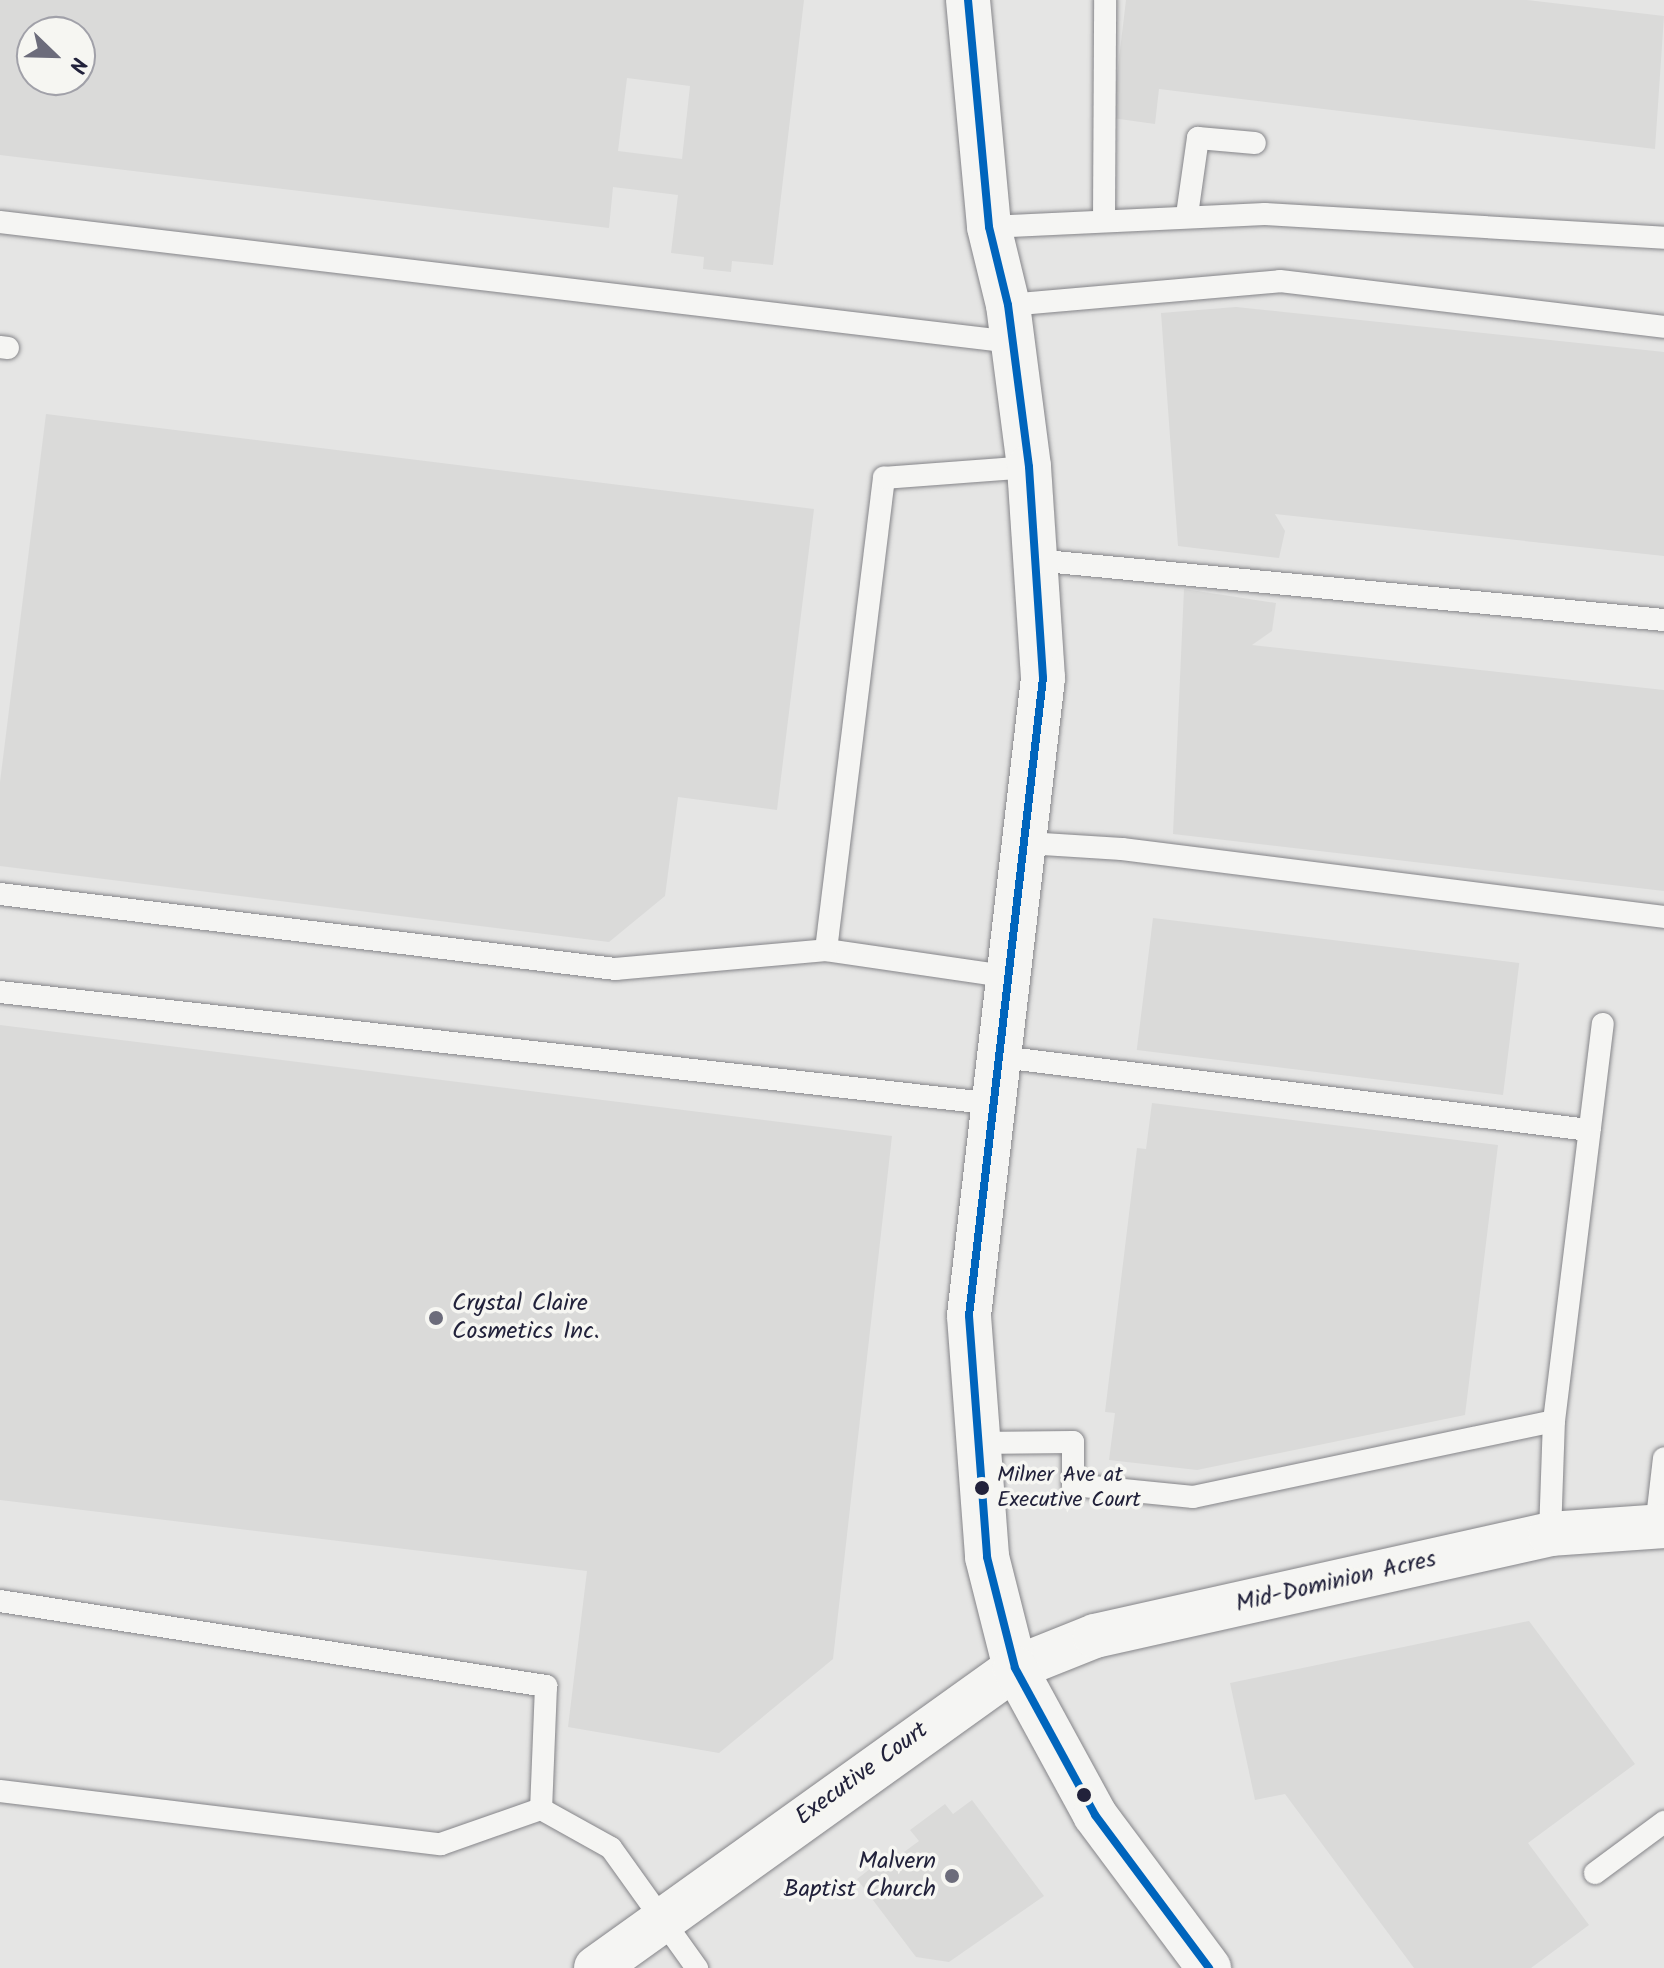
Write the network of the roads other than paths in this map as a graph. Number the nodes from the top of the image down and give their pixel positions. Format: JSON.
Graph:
{"nodes":[{"id":1,"x":968,"y":0,"type":"edge"},
{"id":2,"x":1105,"y":0,"type":"edge"},
{"id":3,"x":1255,"y":143,"type":"dead end"},
{"id":4,"x":1187,"y":215,"type":"junction"},
{"id":5,"x":1104,"y":219,"type":"junction"},
{"id":6,"x":0,"y":222,"type":"edge"},
{"id":7,"x":989,"y":227,"type":"junction"},
{"id":8,"x":1664,"y":238,"type":"edge"},
{"id":9,"x":1010,"y":323,"type":"junction"},
{"id":10,"x":1664,"y":327,"type":"edge"},
{"id":11,"x":1029,"y":467,"type":"junction"},
{"id":12,"x":1034,"y":560,"type":"junction"},
{"id":13,"x":1664,"y":620,"type":"edge"},
{"id":14,"x":1027,"y":843,"type":"junction"},
{"id":15,"x":0,"y":894,"type":"edge"},
{"id":16,"x":1664,"y":917,"type":"edge"},
{"id":17,"x":826,"y":950,"type":"junction"},
{"id":18,"x":1011,"y":977,"type":"junction"},
{"id":19,"x":0,"y":992,"type":"edge"},
{"id":20,"x":1603,"y":1024,"type":"dead end"},
{"id":21,"x":1001,"y":1057,"type":"junction"},
{"id":22,"x":995,"y":1104,"type":"junction"},
{"id":23,"x":1589,"y":1130,"type":"junction"},
{"id":24,"x":1554,"y":1421,"type":"junction"},
{"id":25,"x":975,"y":1443,"type":"junction"},
{"id":26,"x":1664,"y":1458,"type":"edge"},
{"id":27,"x":1660,"y":1526,"type":"edge"},
{"id":28,"x":1550,"y":1534,"type":"junction"},
{"id":29,"x":0,"y":1601,"type":"edge"},
{"id":30,"x":1015,"y":1668,"type":"junction"},
{"id":31,"x":0,"y":1791,"type":"edge"},
{"id":32,"x":541,"y":1809,"type":"junction"},
{"id":33,"x":1664,"y":1822,"type":"edge"},
{"id":34,"x":1595,"y":1873,"type":"dead end"},
{"id":35,"x":662,"y":1918,"type":"junction"},
{"id":36,"x":596,"y":1968,"type":"edge"},
{"id":37,"x":697,"y":1968,"type":"edge"},
{"id":38,"x":1209,"y":1968,"type":"edge"}],
"edges":[{"from":1,"to":7,"type":"main road"},
{"from":2,"to":5,"type":"lane"},
{"from":3,"to":4,"type":"lane"},
{"from":4,"to":5,"type":"lane"},
{"from":4,"to":8,"type":"lane"},
{"from":5,"to":7,"type":"lane"},
{"from":6,"to":9,"type":"lane"},
{"from":7,"to":9,"type":"main road"},
{"from":9,"to":10,"type":"lane"},
{"from":9,"to":11,"type":"main road"},
{"from":11,"to":12,"type":"main road"},
{"from":11,"to":17,"type":"lane"},
{"from":12,"to":13,"type":"lane"},
{"from":12,"to":14,"type":"main road"},
{"from":14,"to":16,"type":"lane"},
{"from":14,"to":18,"type":"main road"},
{"from":15,"to":17,"type":"lane"},
{"from":17,"to":18,"type":"lane"},
{"from":18,"to":21,"type":"main road"},
{"from":19,"to":22,"type":"lane"},
{"from":20,"to":23,"type":"lane"},
{"from":21,"to":22,"type":"main road"},
{"from":21,"to":23,"type":"lane"},
{"from":22,"to":25,"type":"main road"},
{"from":23,"to":24,"type":"lane"},
{"from":24,"to":25,"type":"lane"},
{"from":24,"to":28,"type":"lane"},
{"from":25,"to":30,"type":"main road"},
{"from":26,"to":27,"type":"lane"},
{"from":27,"to":28,"type":"main road","name":"Mid-Dominion Acres"},
{"from":28,"to":30,"type":"main road","name":"Mid-Dominion Acres"},
{"from":29,"to":32,"type":"lane"},
{"from":30,"to":35,"type":"main road","name":"Executive Court"},
{"from":30,"to":38,"type":"main road"},
{"from":31,"to":32,"type":"lane"},
{"from":32,"to":35,"type":"lane"},
{"from":33,"to":34,"type":"lane"},
{"from":35,"to":36,"type":"main road","name":"Executive Court"},
{"from":35,"to":37,"type":"lane"}]}
